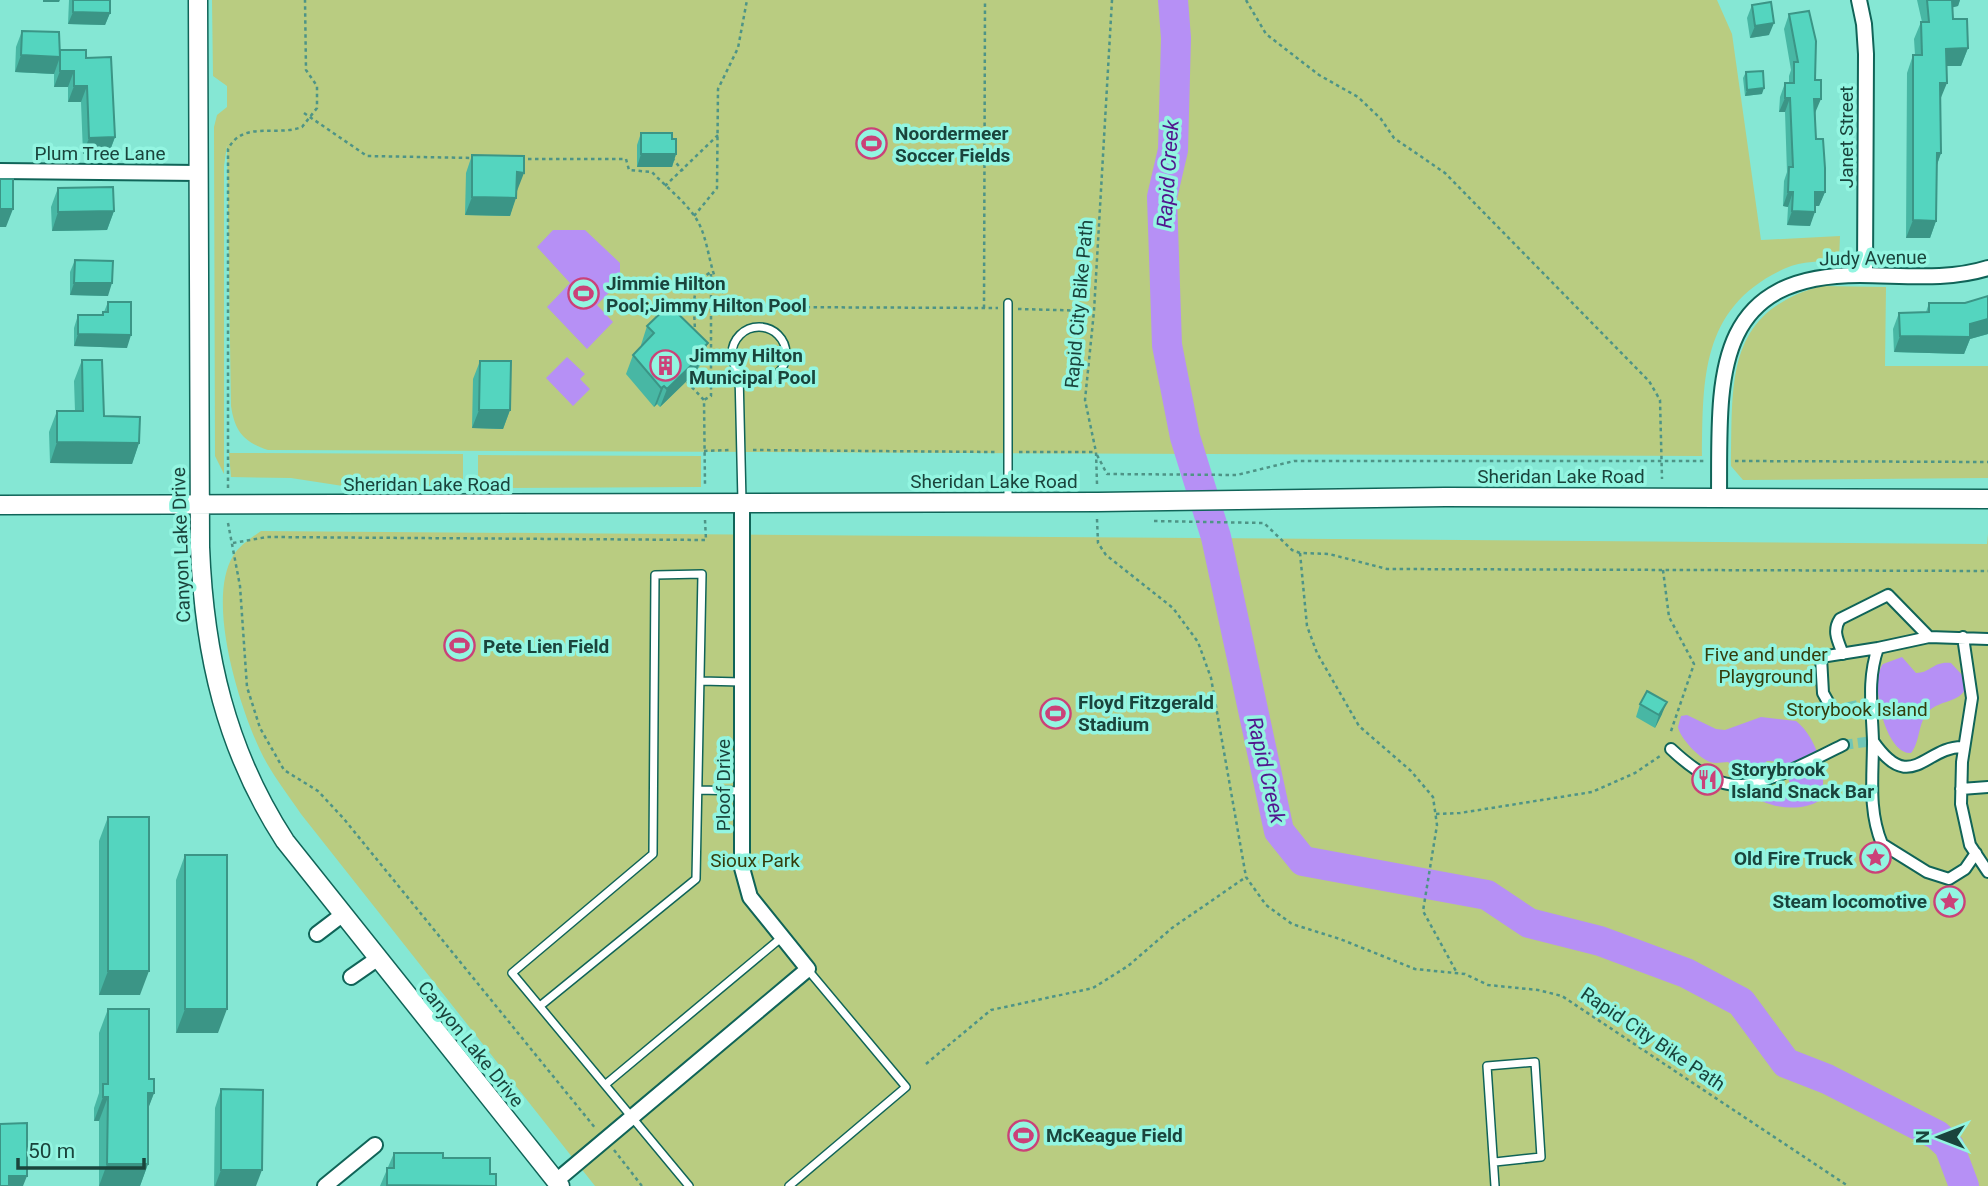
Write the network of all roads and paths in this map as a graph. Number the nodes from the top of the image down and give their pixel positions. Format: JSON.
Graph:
{"nodes":[{"id":1,"x":198,"y":0,"type":"edge"},
{"id":2,"x":305,"y":0,"type":"edge"},
{"id":3,"x":747,"y":0,"type":"edge"},
{"id":4,"x":985,"y":0,"type":"edge"},
{"id":5,"x":1112,"y":0,"type":"edge"},
{"id":6,"x":1246,"y":0,"type":"edge"},
{"id":7,"x":1858,"y":0,"type":"edge"},
{"id":8,"x":304,"y":113,"type":"dead end"},
{"id":9,"x":312,"y":118,"type":"junction"},
{"id":10,"x":718,"y":135,"type":"junction"},
{"id":11,"x":473,"y":158,"type":"edge"},
{"id":12,"x":672,"y":158,"type":"edge"},
{"id":13,"x":513,"y":159,"type":"edge"},
{"id":14,"x":0,"y":171,"type":"edge"},
{"id":15,"x":683,"y":171,"type":"junction"},
{"id":16,"x":199,"y":173,"type":"junction"},
{"id":17,"x":666,"y":186,"type":"junction"},
{"id":18,"x":694,"y":216,"type":"junction"},
{"id":19,"x":1988,"y":268,"type":"edge"},
{"id":20,"x":711,"y":272,"type":"junction"},
{"id":21,"x":1865,"y":275,"type":"junction"},
{"id":22,"x":1008,"y":306,"type":"junction"},
{"id":23,"x":984,"y":308,"type":"junction"},
{"id":24,"x":1094,"y":311,"type":"junction"},
{"id":25,"x":695,"y":343,"type":"edge"},
{"id":26,"x":699,"y":354,"type":"edge"},
{"id":27,"x":711,"y":354,"type":"junction"},
{"id":28,"x":739,"y":373,"type":"junction"},
{"id":29,"x":687,"y":382,"type":"edge"},
{"id":30,"x":704,"y":400,"type":"junction"},
{"id":31,"x":741,"y":450,"type":"junction"},
{"id":32,"x":704,"y":451,"type":"junction"},
{"id":33,"x":1007,"y":452,"type":"junction"},
{"id":34,"x":1096,"y":452,"type":"junction"},
{"id":35,"x":1719,"y":461,"type":"junction"},
{"id":36,"x":1662,"y":462,"type":"junction"},
{"id":37,"x":1988,"y":462,"type":"edge"},
{"id":38,"x":1662,"y":480,"type":"dead end"},
{"id":39,"x":1719,"y":498,"type":"junction"},
{"id":40,"x":1988,"y":499,"type":"edge"},
{"id":41,"x":1008,"y":502,"type":"junction"},
{"id":42,"x":1098,"y":502,"type":"junction"},
{"id":43,"x":705,"y":503,"type":"junction"},
{"id":44,"x":742,"y":503,"type":"junction"},
{"id":45,"x":0,"y":505,"type":"edge"},
{"id":46,"x":228,"y":505,"type":"junction"},
{"id":47,"x":199,"y":506,"type":"junction"},
{"id":48,"x":1154,"y":521,"type":"dead end"},
{"id":49,"x":233,"y":543,"type":"junction"},
{"id":50,"x":1300,"y":553,"type":"junction"},
{"id":51,"x":1663,"y":570,"type":"junction"},
{"id":52,"x":1988,"y":571,"type":"edge"},
{"id":53,"x":1929,"y":636,"type":"junction"},
{"id":54,"x":1963,"y":637,"type":"junction"},
{"id":55,"x":1988,"y":639,"type":"edge"},
{"id":56,"x":1878,"y":648,"type":"junction"},
{"id":57,"x":1843,"y":654,"type":"junction"},
{"id":58,"x":699,"y":681,"type":"junction"},
{"id":59,"x":742,"y":682,"type":"junction"},
{"id":60,"x":1833,"y":711,"type":"dead end"},
{"id":61,"x":1873,"y":741,"type":"junction"},
{"id":62,"x":1843,"y":746,"type":"tunnel mouth"},
{"id":63,"x":1964,"y":747,"type":"junction"},
{"id":64,"x":1671,"y":749,"type":"junction"},
{"id":65,"x":1988,"y":787,"type":"edge"},
{"id":66,"x":1961,"y":789,"type":"junction"},
{"id":67,"x":698,"y":790,"type":"junction"},
{"id":68,"x":742,"y":791,"type":"junction"},
{"id":69,"x":1436,"y":814,"type":"junction"},
{"id":70,"x":1976,"y":853,"type":"junction"},
{"id":71,"x":1988,"y":872,"type":"edge"},
{"id":72,"x":1246,"y":877,"type":"junction"},
{"id":73,"x":342,"y":915,"type":"junction"},
{"id":74,"x":317,"y":934,"type":"dead end"},
{"id":75,"x":781,"y":938,"type":"junction"},
{"id":76,"x":377,"y":959,"type":"junction"},
{"id":77,"x":808,"y":969,"type":"junction"},
{"id":78,"x":1457,"y":974,"type":"junction"},
{"id":79,"x":351,"y":977,"type":"dead end"},
{"id":80,"x":540,"y":1006,"type":"junction"},
{"id":81,"x":926,"y":1064,"type":"dead end"},
{"id":82,"x":606,"y":1084,"type":"junction"},
{"id":83,"x":633,"y":1117,"type":"junction"},
{"id":84,"x":606,"y":1140,"type":"junction"},
{"id":85,"x":375,"y":1145,"type":"dead end"},
{"id":86,"x":1495,"y":1162,"type":"junction"},
{"id":87,"x":558,"y":1183,"type":"edge"},
{"id":88,"x":325,"y":1186,"type":"edge"},
{"id":89,"x":642,"y":1186,"type":"edge"},
{"id":90,"x":689,"y":1186,"type":"edge"},
{"id":91,"x":789,"y":1186,"type":"edge"},
{"id":92,"x":1495,"y":1186,"type":"edge"},
{"id":93,"x":1848,"y":1186,"type":"edge"}],
"edges":[{"from":1,"to":16,"type":"street","name":"Canyon Lake Drive"},
{"from":2,"to":9,"type":"path"},
{"from":3,"to":10,"type":"path"},
{"from":4,"to":23,"type":"path"},
{"from":5,"to":24,"type":"path","name":"Rapid City Bike Path"},
{"from":6,"to":36,"type":"path"},
{"from":7,"to":21,"type":"street","name":"Janet Street"},
{"from":8,"to":9,"type":"path"},
{"from":9,"to":11,"type":"path"},
{"from":9,"to":46,"type":"path"},
{"from":10,"to":15,"type":"path"},
{"from":10,"to":18,"type":"path"},
{"from":12,"to":15,"type":"path"},
{"from":13,"to":17,"type":"path"},
{"from":14,"to":16,"type":"street","name":"Plum Tree Lane"},
{"from":15,"to":17,"type":"path"},
{"from":16,"to":47,"type":"street","name":"Canyon Lake Drive"},
{"from":17,"to":18,"type":"path"},
{"from":18,"to":20,"type":"path"},
{"from":19,"to":21,"type":"street","name":"Judy Avenue"},
{"from":20,"to":23,"type":"path"},
{"from":20,"to":25,"type":"path"},
{"from":20,"to":27,"type":"path"},
{"from":21,"to":35,"type":"street","name":"Judy Avenue"},
{"from":22,"to":23,"type":"path"},
{"from":22,"to":24,"type":"path"},
{"from":22,"to":33,"type":"lane"},
{"from":24,"to":34,"type":"path","name":"Rapid City Bike Path"},
{"from":26,"to":27,"type":"path"},
{"from":27,"to":30,"type":"path"},
{"from":28,"to":28,"type":"lane"},
{"from":28,"to":31,"type":"lane"},
{"from":29,"to":30,"type":"path"},
{"from":30,"to":32,"type":"path"},
{"from":31,"to":32,"type":"path"},
{"from":31,"to":33,"type":"path"},
{"from":31,"to":44,"type":"lane"},
{"from":32,"to":43,"type":"path"},
{"from":33,"to":34,"type":"path"},
{"from":33,"to":41,"type":"lane"},
{"from":34,"to":36,"type":"path"},
{"from":34,"to":42,"type":"path","name":"Rapid City Bike Path"},
{"from":35,"to":36,"type":"path"},
{"from":35,"to":37,"type":"path"},
{"from":35,"to":39,"type":"street","name":"Judy Avenue"},
{"from":36,"to":38,"type":"path"},
{"from":39,"to":40,"type":"street","name":"Sheridan Lake Road"},
{"from":39,"to":42,"type":"street","name":"Sheridan Lake Road"},
{"from":41,"to":42,"type":"street","name":"Sheridan Lake Road"},
{"from":41,"to":44,"type":"street","name":"Sheridan Lake Road"},
{"from":42,"to":72,"type":"path","name":"Rapid City Bike Path"},
{"from":43,"to":44,"type":"street","name":"Sheridan Lake Road"},
{"from":43,"to":46,"type":"street","name":"Sheridan Lake Road"},
{"from":43,"to":49,"type":"path"},
{"from":44,"to":59,"type":"street","name":"Ploof Drive"},
{"from":45,"to":47,"type":"street","name":"Sheridan Lake Road"},
{"from":46,"to":47,"type":"street","name":"Sheridan Lake Road"},
{"from":46,"to":49,"type":"path"},
{"from":47,"to":73,"type":"street","name":"Canyon Lake Drive"},
{"from":48,"to":50,"type":"path"},
{"from":49,"to":84,"type":"path"},
{"from":50,"to":51,"type":"path"},
{"from":50,"to":69,"type":"path"},
{"from":51,"to":52,"type":"path"},
{"from":51,"to":64,"type":"path"},
{"from":53,"to":54,"type":"street"},
{"from":53,"to":56,"type":"street"},
{"from":53,"to":57,"type":"street"},
{"from":54,"to":55,"type":"street"},
{"from":54,"to":63,"type":"street"},
{"from":56,"to":57,"type":"street"},
{"from":56,"to":61,"type":"street"},
{"from":57,"to":60,"type":"street"},
{"from":58,"to":59,"type":"lane"},
{"from":58,"to":67,"type":"lane"},
{"from":58,"to":80,"type":"lane"},
{"from":59,"to":68,"type":"street","name":"Ploof Drive"},
{"from":61,"to":63,"type":"street"},
{"from":61,"to":70,"type":"street"},
{"from":62,"to":64,"type":"street"},
{"from":63,"to":66,"type":"street"},
{"from":64,"to":69,"type":"path"},
{"from":65,"to":66,"type":"street"},
{"from":66,"to":70,"type":"street"},
{"from":67,"to":68,"type":"lane"},
{"from":67,"to":80,"type":"lane"},
{"from":68,"to":75,"type":"street","name":"Ploof Drive"},
{"from":69,"to":78,"type":"path"},
{"from":70,"to":71,"type":"street"},
{"from":72,"to":78,"type":"path","name":"Rapid City Bike Path"},
{"from":72,"to":81,"type":"path"},
{"from":73,"to":74,"type":"street"},
{"from":73,"to":76,"type":"street","name":"Canyon Lake Drive"},
{"from":75,"to":77,"type":"street","name":"Ploof Drive"},
{"from":75,"to":82,"type":"lane"},
{"from":76,"to":79,"type":"street"},
{"from":76,"to":87,"type":"street","name":"Canyon Lake Drive"},
{"from":77,"to":83,"type":"street"},
{"from":77,"to":91,"type":"lane"},
{"from":78,"to":93,"type":"path","name":"Rapid City Bike Path"},
{"from":80,"to":82,"type":"lane"},
{"from":82,"to":83,"type":"lane"},
{"from":83,"to":84,"type":"street"},
{"from":83,"to":90,"type":"lane"},
{"from":84,"to":87,"type":"street"},
{"from":84,"to":89,"type":"path"},
{"from":85,"to":88,"type":"street"},
{"from":86,"to":86,"type":"lane"},
{"from":86,"to":92,"type":"lane"}]}
